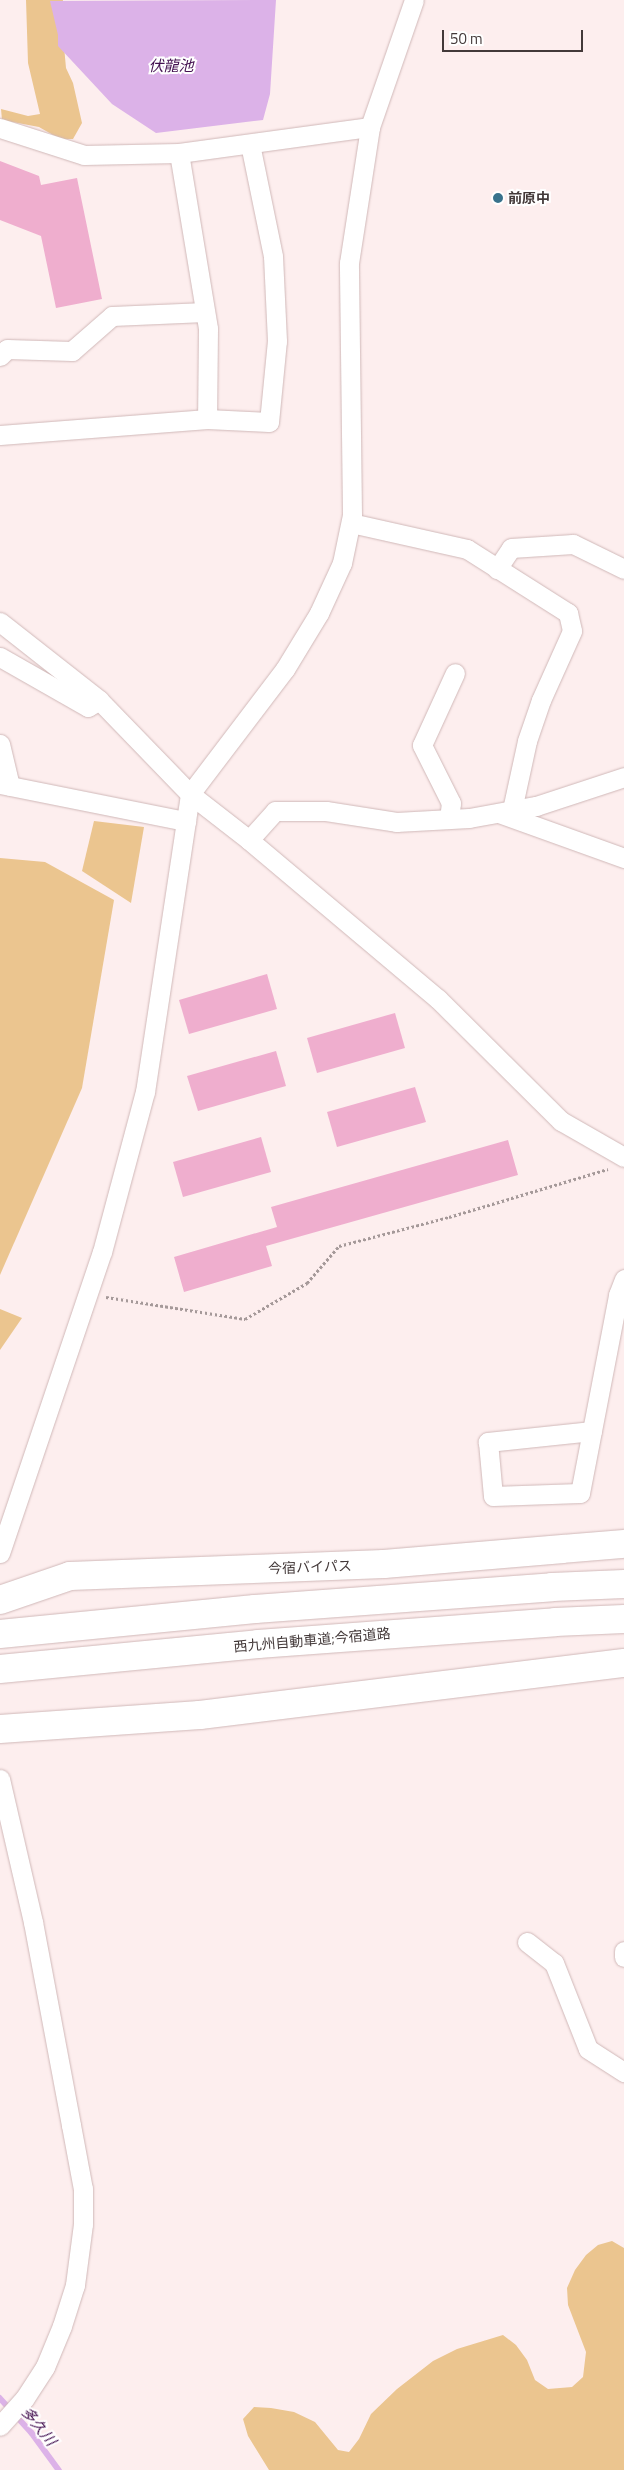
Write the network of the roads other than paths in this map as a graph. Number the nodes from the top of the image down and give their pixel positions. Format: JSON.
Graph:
{"nodes":[{"id":1,"x":414,"y":0,"type":"edge"},
{"id":2,"x":370,"y":127,"type":"junction"},
{"id":3,"x":0,"y":128,"type":"edge"},
{"id":4,"x":250,"y":144,"type":"junction"},
{"id":5,"x":179,"y":154,"type":"junction"},
{"id":6,"x":205,"y":312,"type":"junction"},
{"id":7,"x":0,"y":356,"type":"edge"},
{"id":8,"x":207,"y":419,"type":"junction"},
{"id":9,"x":0,"y":435,"type":"edge"},
{"id":10,"x":351,"y":523,"type":"junction"},
{"id":11,"x":497,"y":569,"type":"junction"},
{"id":12,"x":624,"y":569,"type":"edge"},
{"id":13,"x":0,"y":622,"type":"edge"},
{"id":14,"x":0,"y":657,"type":"edge"},
{"id":15,"x":455,"y":673,"type":"dead end"},
{"id":16,"x":99,"y":700,"type":"junction"},
{"id":17,"x":0,"y":744,"type":"edge"},
{"id":18,"x":622,"y":773,"type":"edge"},
{"id":19,"x":5,"y":785,"type":"edge"},
{"id":20,"x":190,"y":794,"type":"junction"},
{"id":21,"x":505,"y":812,"type":"junction"},
{"id":22,"x":448,"y":819,"type":"junction"},
{"id":23,"x":186,"y":821,"type":"junction"},
{"id":24,"x":249,"y":840,"type":"junction"},
{"id":25,"x":624,"y":858,"type":"edge"},
{"id":26,"x":619,"y":1162,"type":"edge"},
{"id":27,"x":624,"y":1279,"type":"edge"},
{"id":28,"x":592,"y":1431,"type":"junction"},
{"id":29,"x":624,"y":1544,"type":"edge"},
{"id":30,"x":0,"y":1553,"type":"edge"},
{"id":31,"x":624,"y":1584,"type":"edge"},
{"id":32,"x":0,"y":1600,"type":"edge"},
{"id":33,"x":624,"y":1619,"type":"edge"},
{"id":34,"x":0,"y":1634,"type":"edge"},
{"id":35,"x":624,"y":1663,"type":"edge"},
{"id":36,"x":0,"y":1669,"type":"edge"},
{"id":37,"x":0,"y":1729,"type":"edge"},
{"id":38,"x":0,"y":1779,"type":"edge"},
{"id":39,"x":528,"y":1942,"type":"dead end"},
{"id":40,"x":624,"y":1951,"type":"edge"},
{"id":41,"x":624,"y":1957,"type":"edge"},
{"id":42,"x":624,"y":2072,"type":"edge"},
{"id":43,"x":0,"y":2426,"type":"edge"}],
"edges":[{"from":1,"to":2,"type":"street"},
{"from":2,"to":4,"type":"street"},
{"from":2,"to":10,"type":"street"},
{"from":3,"to":5,"type":"street"},
{"from":4,"to":5,"type":"street"},
{"from":4,"to":8,"type":"street"},
{"from":5,"to":6,"type":"street"},
{"from":6,"to":7,"type":"street"},
{"from":6,"to":8,"type":"street"},
{"from":8,"to":9,"type":"street"},
{"from":10,"to":11,"type":"street"},
{"from":10,"to":20,"type":"street"},
{"from":11,"to":12,"type":"street"},
{"from":11,"to":21,"type":"street"},
{"from":13,"to":16,"type":"street"},
{"from":14,"to":16,"type":"street"},
{"from":15,"to":22,"type":"street"},
{"from":16,"to":20,"type":"street"},
{"from":17,"to":19,"type":"street"},
{"from":18,"to":21,"type":"street"},
{"from":19,"to":23,"type":"street"},
{"from":20,"to":23,"type":"street"},
{"from":20,"to":24,"type":"street"},
{"from":21,"to":22,"type":"street"},
{"from":21,"to":25,"type":"street"},
{"from":22,"to":24,"type":"street"},
{"from":23,"to":30,"type":"street"},
{"from":24,"to":26,"type":"street"},
{"from":27,"to":28,"type":"street"},
{"from":28,"to":28,"type":"street"},
{"from":29,"to":32,"type":"highway","name":"今宿バイパス"},
{"from":31,"to":34,"type":"highway"},
{"from":33,"to":36,"type":"highway","name":"西九州自動車道;今宿道路"},
{"from":35,"to":37,"type":"highway"},
{"from":38,"to":43,"type":"street"},
{"from":39,"to":42,"type":"street"},
{"from":40,"to":41,"type":"street"}]}
